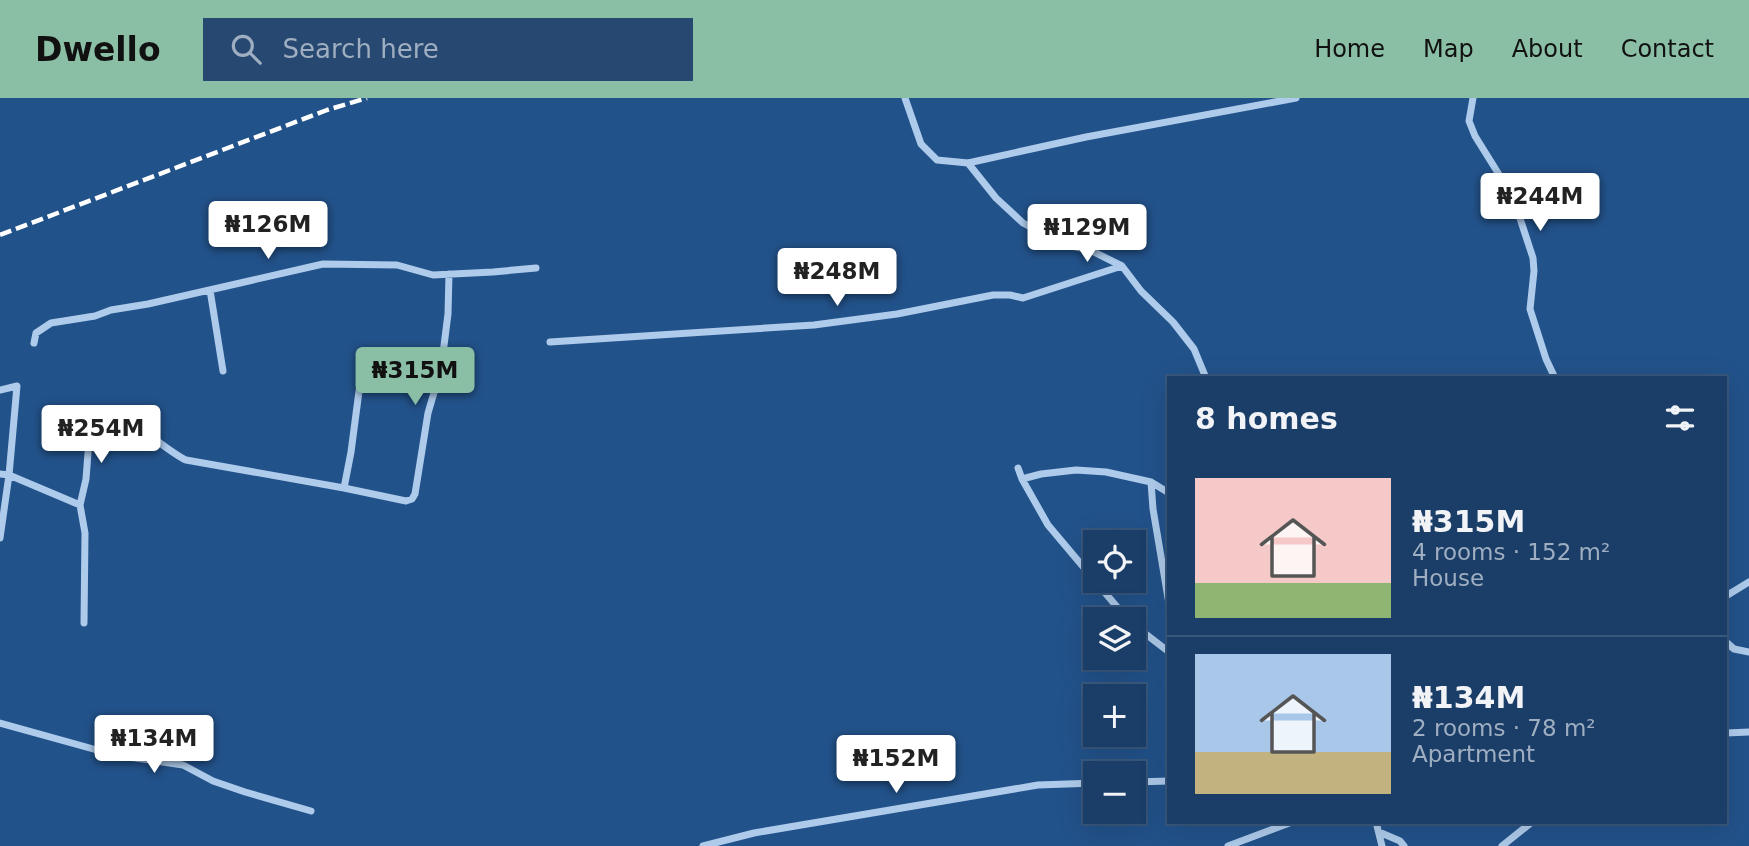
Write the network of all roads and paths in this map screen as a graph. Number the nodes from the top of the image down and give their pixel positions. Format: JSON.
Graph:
{"nodes":[{"id":1,"x":905,"y":98,"type":"edge"},
{"id":2,"x":1296,"y":98,"type":"edge"},
{"id":3,"x":1472,"y":98,"type":"edge"},
{"id":4,"x":968,"y":163,"type":"junction"},
{"id":5,"x":1122,"y":266,"type":"junction"},
{"id":6,"x":536,"y":268,"type":"dead end"},
{"id":7,"x":449,"y":274,"type":"junction"},
{"id":8,"x":210,"y":290,"type":"junction"},
{"id":9,"x":550,"y":342,"type":"dead end"},
{"id":10,"x":34,"y":343,"type":"dead end"},
{"id":11,"x":222,"y":371,"type":"dead end"},
{"id":12,"x":360,"y":376,"type":"dead end"},
{"id":13,"x":1205,"y":376,"type":"edge"},
{"id":14,"x":1554,"y":376,"type":"edge"},
{"id":15,"x":0,"y":390,"type":"edge"},
{"id":16,"x":1018,"y":468,"type":"dead end"},
{"id":17,"x":0,"y":474,"type":"edge"},
{"id":18,"x":9,"y":475,"type":"junction"},
{"id":19,"x":1022,"y":480,"type":"junction"},
{"id":20,"x":1151,"y":482,"type":"junction"},
{"id":21,"x":344,"y":488,"type":"junction"},
{"id":22,"x":1167,"y":492,"type":"edge"},
{"id":23,"x":80,"y":505,"type":"junction"},
{"id":24,"x":0,"y":538,"type":"edge"},
{"id":25,"x":1749,"y":582,"type":"edge"},
{"id":26,"x":1167,"y":592,"type":"edge"},
{"id":27,"x":1727,"y":595,"type":"edge"},
{"id":28,"x":1117,"y":607,"type":"edge"},
{"id":29,"x":85,"y":623,"type":"dead end"},
{"id":30,"x":1146,"y":634,"type":"edge"},
{"id":31,"x":1727,"y":643,"type":"edge"},
{"id":32,"x":1167,"y":650,"type":"edge"},
{"id":33,"x":1749,"y":652,"type":"edge"},
{"id":34,"x":0,"y":723,"type":"edge"},
{"id":35,"x":1749,"y":732,"type":"edge"},
{"id":36,"x":1727,"y":733,"type":"edge"},
{"id":37,"x":1167,"y":781,"type":"edge"},
{"id":38,"x":1146,"y":782,"type":"edge"},
{"id":39,"x":1083,"y":783,"type":"edge"},
{"id":40,"x":311,"y":811,"type":"dead end"},
{"id":41,"x":1287,"y":824,"type":"edge"},
{"id":42,"x":1376,"y":824,"type":"edge"},
{"id":43,"x":1530,"y":824,"type":"edge"},
{"id":44,"x":1378,"y":832,"type":"junction"},
{"id":45,"x":703,"y":846,"type":"edge"},
{"id":46,"x":1228,"y":846,"type":"edge"},
{"id":47,"x":1382,"y":846,"type":"edge"},
{"id":48,"x":1404,"y":846,"type":"edge"},
{"id":49,"x":1502,"y":846,"type":"edge"}],
"edges":[{"from":1,"to":4,"type":"street"},
{"from":2,"to":4,"type":"street"},
{"from":3,"to":14,"type":"street"},
{"from":4,"to":5,"type":"street"},
{"from":5,"to":9,"type":"street"},
{"from":5,"to":13,"type":"street"},
{"from":6,"to":7,"type":"street"},
{"from":7,"to":8,"type":"street"},
{"from":7,"to":21,"type":"street"},
{"from":8,"to":10,"type":"street"},
{"from":8,"to":11,"type":"street"},
{"from":12,"to":21,"type":"street"},
{"from":15,"to":18,"type":"street"},
{"from":16,"to":19,"type":"street"},
{"from":17,"to":18,"type":"street"},
{"from":18,"to":23,"type":"street"},
{"from":18,"to":24,"type":"street"},
{"from":19,"to":20,"type":"street"},
{"from":19,"to":28,"type":"street"},
{"from":20,"to":22,"type":"street"},
{"from":20,"to":26,"type":"street"},
{"from":21,"to":23,"type":"street"},
{"from":23,"to":29,"type":"street"},
{"from":25,"to":27,"type":"street"},
{"from":30,"to":32,"type":"street"},
{"from":31,"to":33,"type":"street"},
{"from":34,"to":40,"type":"street"},
{"from":35,"to":36,"type":"street"},
{"from":37,"to":38,"type":"street"},
{"from":39,"to":45,"type":"street"},
{"from":41,"to":46,"type":"street"},
{"from":42,"to":44,"type":"street"},
{"from":43,"to":49,"type":"street"},
{"from":44,"to":47,"type":"street"},
{"from":44,"to":48,"type":"street"}]}
